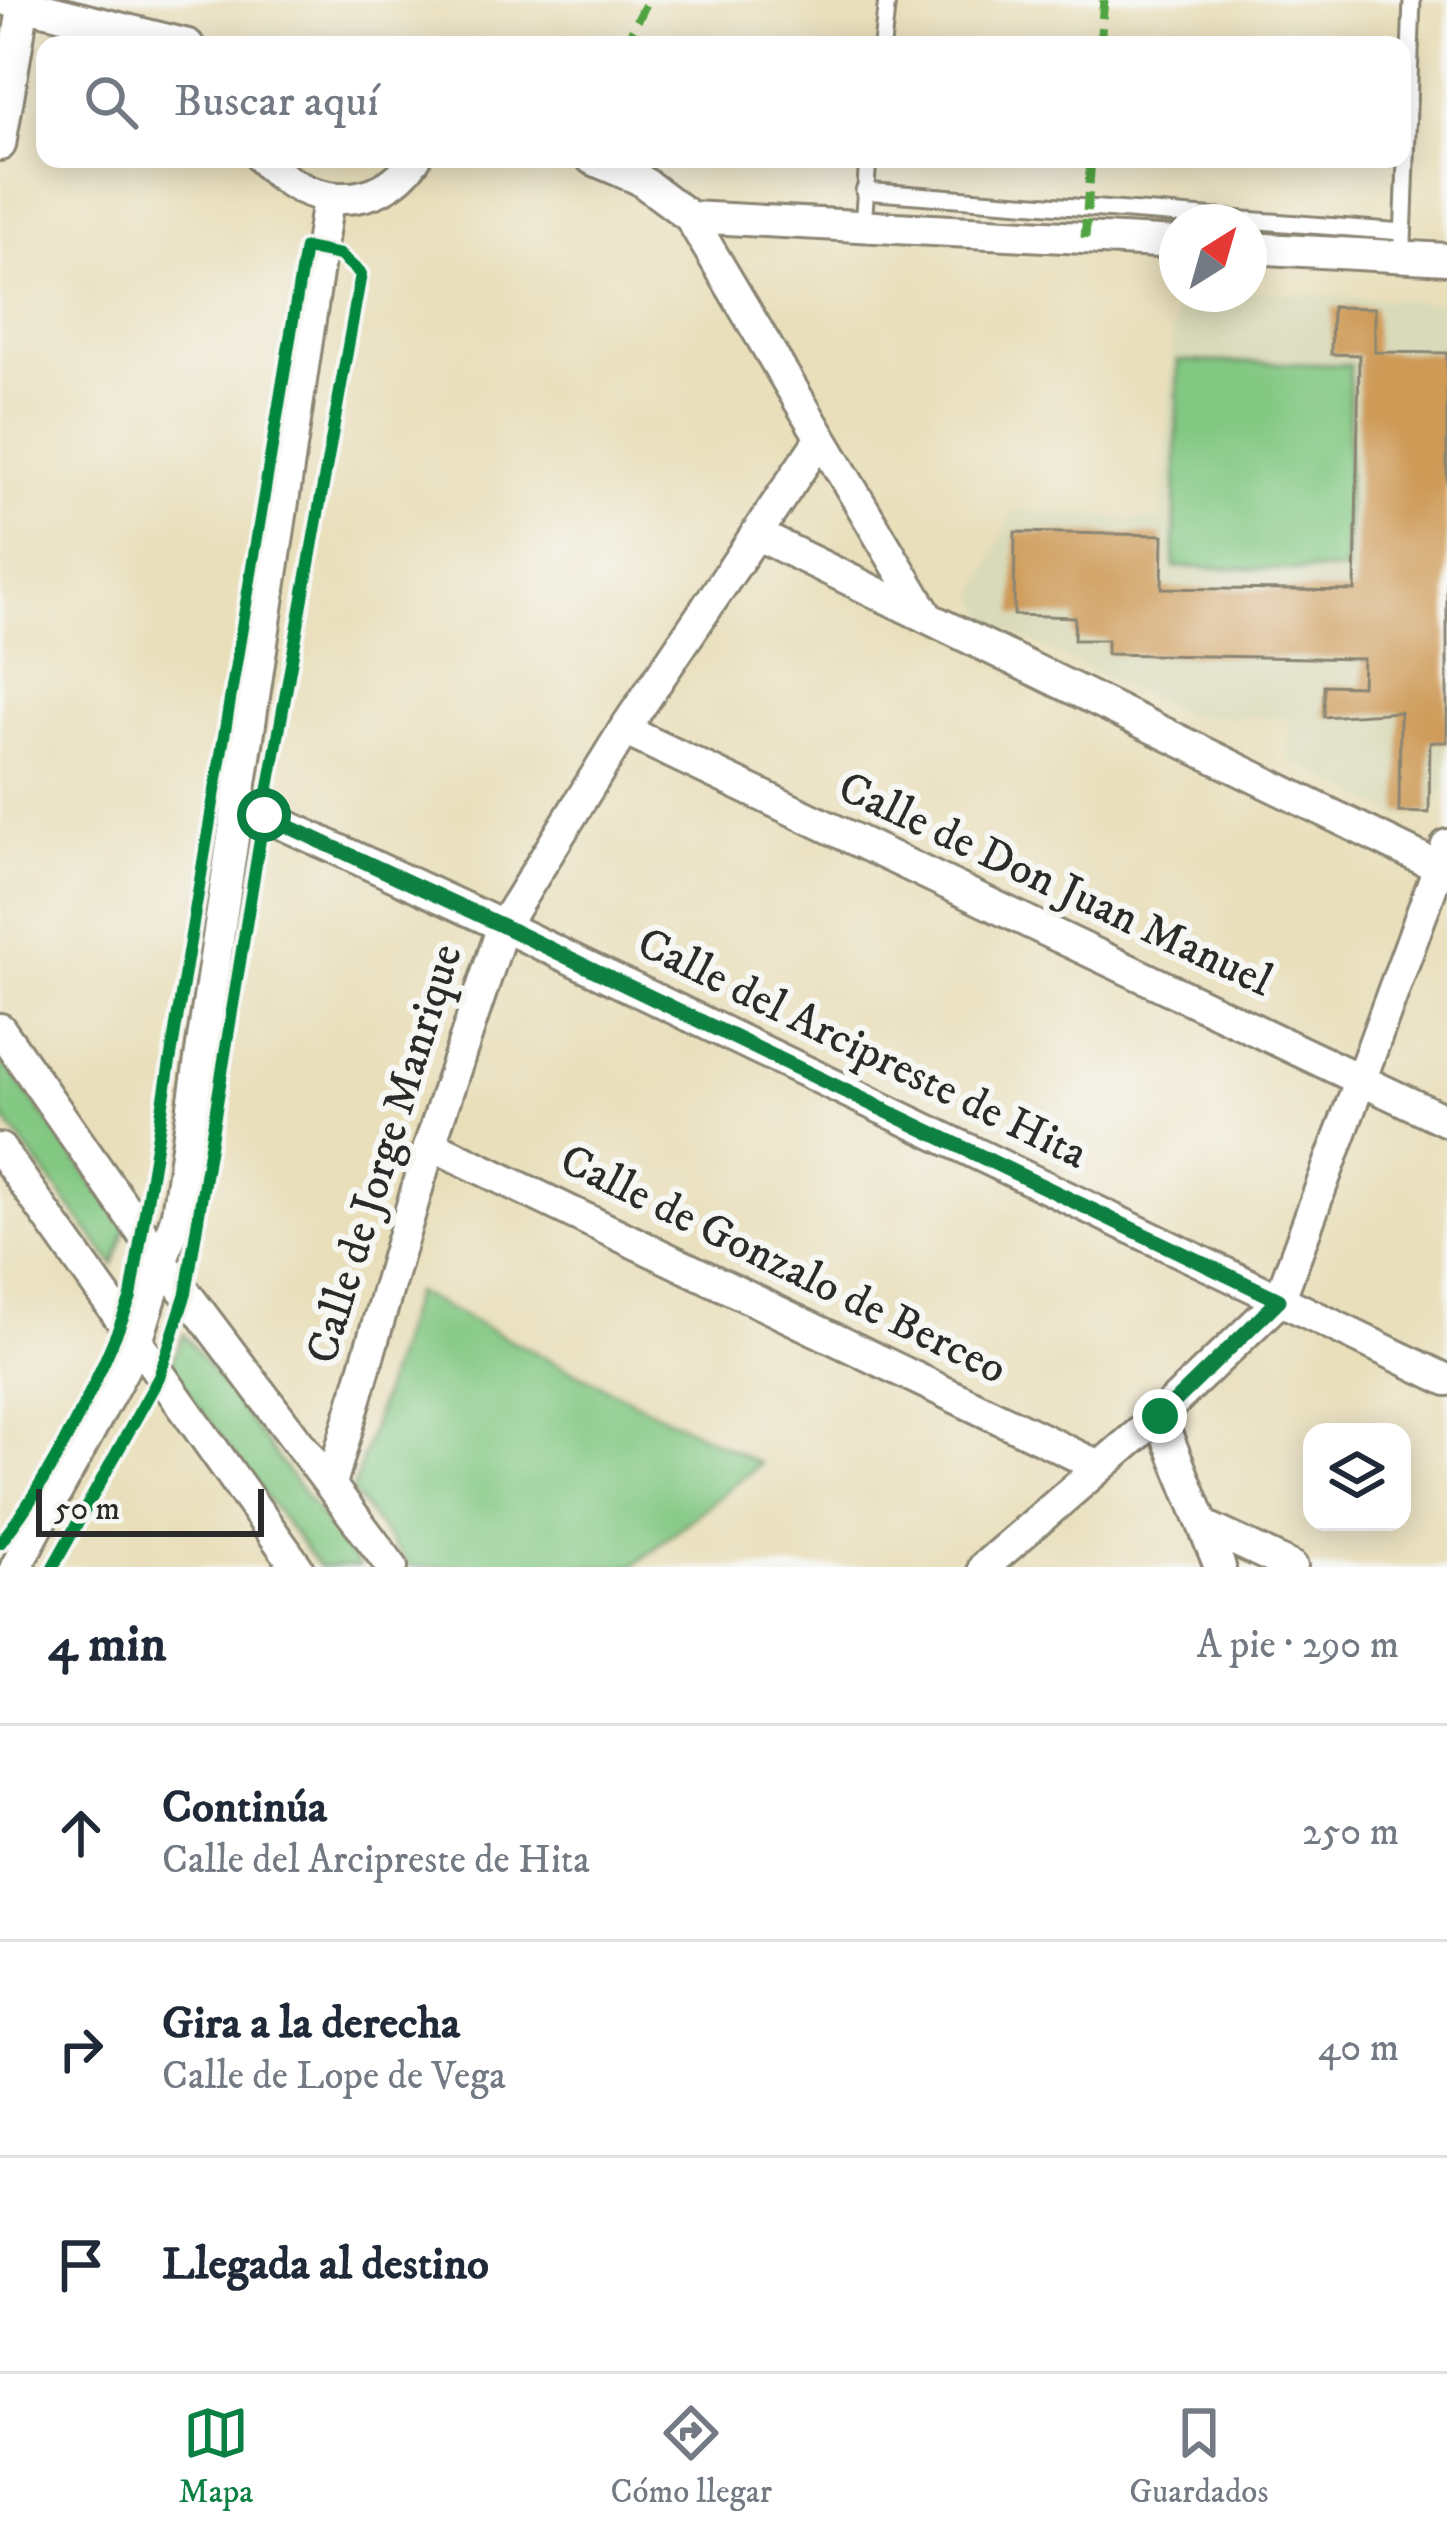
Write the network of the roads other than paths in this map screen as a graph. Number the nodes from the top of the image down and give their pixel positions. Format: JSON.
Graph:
{"nodes":[{"id":1,"x":887,"y":0,"type":"edge"},
{"id":2,"x":1412,"y":0,"type":"edge"},
{"id":3,"x":15,"y":2,"type":"edge"},
{"id":4,"x":152,"y":36,"type":"edge"},
{"id":5,"x":883,"y":36,"type":"edge"},
{"id":6,"x":1411,"y":36,"type":"edge"},
{"id":7,"x":0,"y":145,"type":"edge"},
{"id":8,"x":274,"y":168,"type":"edge"},
{"id":9,"x":407,"y":168,"type":"edge"},
{"id":10,"x":613,"y":168,"type":"edge"},
{"id":11,"x":867,"y":168,"type":"edge"},
{"id":12,"x":1405,"y":168,"type":"edge"},
{"id":13,"x":864,"y":191,"type":"junction"},
{"id":14,"x":328,"y":199,"type":"junction"},
{"id":15,"x":690,"y":217,"type":"junction"},
{"id":16,"x":863,"y":226,"type":"junction"},
{"id":17,"x":1159,"y":242,"type":"edge"},
{"id":18,"x":1402,"y":244,"type":"junction"},
{"id":19,"x":1267,"y":248,"type":"edge"},
{"id":20,"x":1447,"y":259,"type":"edge"},
{"id":21,"x":821,"y":438,"type":"junction"},
{"id":22,"x":756,"y":534,"type":"junction"},
{"id":23,"x":928,"y":618,"type":"junction"},
{"id":24,"x":624,"y":730,"type":"junction"},
{"id":25,"x":236,"y":802,"type":"junction"},
{"id":26,"x":1444,"y":861,"type":"edge"},
{"id":27,"x":503,"y":926,"type":"junction"},
{"id":28,"x":0,"y":1029,"type":"edge"},
{"id":29,"x":1360,"y":1079,"type":"junction"},
{"id":30,"x":1447,"y":1121,"type":"edge"},
{"id":31,"x":430,"y":1144,"type":"junction"},
{"id":32,"x":0,"y":1149,"type":"edge"},
{"id":33,"x":163,"y":1263,"type":"junction"},
{"id":34,"x":1279,"y":1300,"type":"junction"},
{"id":35,"x":136,"y":1345,"type":"junction"},
{"id":36,"x":1447,"y":1380,"type":"edge"},
{"id":37,"x":1160,"y":1416,"type":"junction"},
{"id":38,"x":1098,"y":1466,"type":"junction"},
{"id":39,"x":332,"y":1484,"type":"junction"},
{"id":40,"x":1203,"y":1525,"type":"junction"},
{"id":41,"x":16,"y":1567,"type":"edge"},
{"id":42,"x":297,"y":1567,"type":"edge"},
{"id":43,"x":392,"y":1567,"type":"edge"},
{"id":44,"x":984,"y":1567,"type":"edge"},
{"id":45,"x":1220,"y":1567,"type":"edge"},
{"id":46,"x":1292,"y":1567,"type":"edge"}],
"edges":[{"from":1,"to":5,"type":"lane"},
{"from":2,"to":6,"type":"lane"},
{"from":3,"to":4,"type":"street"},
{"from":3,"to":7,"type":"street"},
{"from":8,"to":14,"type":"street"},
{"from":9,"to":14,"type":"street"},
{"from":10,"to":15,"type":"street"},
{"from":11,"to":13,"type":"lane"},
{"from":12,"to":18,"type":"lane"},
{"from":13,"to":16,"type":"lane"},
{"from":13,"to":18,"type":"lane"},
{"from":14,"to":25,"type":"street"},
{"from":15,"to":16,"type":"street"},
{"from":15,"to":21,"type":"street"},
{"from":16,"to":17,"type":"street"},
{"from":18,"to":19,"type":"street"},
{"from":18,"to":20,"type":"street"},
{"from":21,"to":22,"type":"street","name":"Calle de Jorge Manrique"},
{"from":21,"to":23,"type":"street"},
{"from":22,"to":23,"type":"street"},
{"from":22,"to":24,"type":"street","name":"Calle de Jorge Manrique"},
{"from":23,"to":26,"type":"street"},
{"from":24,"to":27,"type":"street","name":"Calle de Jorge Manrique"},
{"from":24,"to":29,"type":"street","name":"Calle de Don Juan Manuel"},
{"from":25,"to":27,"type":"street","name":"Calle del Arcipreste de Hita"},
{"from":25,"to":33,"type":"street"},
{"from":26,"to":29,"type":"street"},
{"from":27,"to":31,"type":"street","name":"Calle de Jorge Manrique"},
{"from":27,"to":34,"type":"street","name":"Calle del Arcipreste de Hita"},
{"from":28,"to":33,"type":"street"},
{"from":29,"to":30,"type":"street","name":"Calle de Don Juan Manuel"},
{"from":29,"to":34,"type":"street"},
{"from":31,"to":38,"type":"street","name":"Calle de Gonzalo de Berceo"},
{"from":31,"to":39,"type":"street","name":"Calle de Jorge Manrique"},
{"from":32,"to":35,"type":"street"},
{"from":33,"to":35,"type":"street"},
{"from":33,"to":39,"type":"street"},
{"from":34,"to":36,"type":"street","name":"Calle del Arcipreste de Hita"},
{"from":34,"to":37,"type":"street"},
{"from":35,"to":41,"type":"street"},
{"from":35,"to":42,"type":"street"},
{"from":37,"to":38,"type":"street"},
{"from":37,"to":40,"type":"street"},
{"from":38,"to":44,"type":"street"},
{"from":39,"to":43,"type":"street"},
{"from":40,"to":45,"type":"street"},
{"from":40,"to":46,"type":"street"}]}
